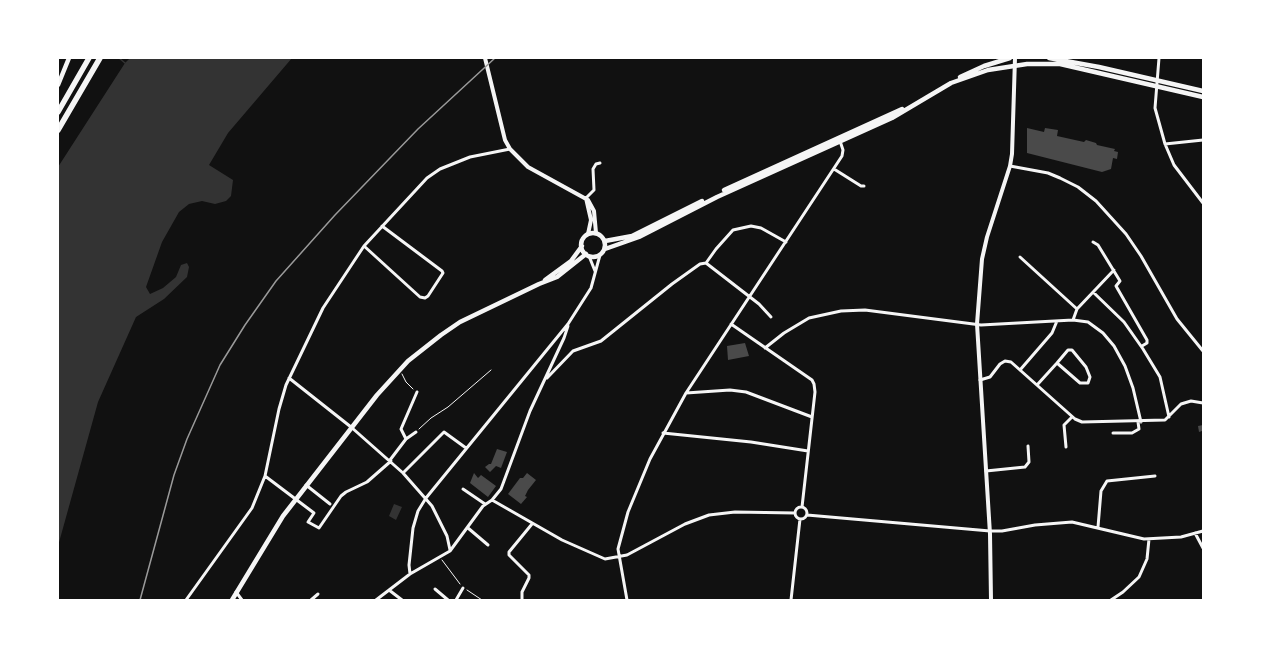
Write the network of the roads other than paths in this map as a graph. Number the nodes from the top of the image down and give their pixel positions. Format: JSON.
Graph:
{"nodes":[{"id":1,"x":69,"y":58,"type":"edge"},
{"id":2,"x":89,"y":58,"type":"edge"},
{"id":3,"x":100,"y":58,"type":"edge"},
{"id":4,"x":485,"y":58,"type":"edge"},
{"id":5,"x":1010,"y":58,"type":"edge"},
{"id":6,"x":1015,"y":58,"type":"edge"},
{"id":7,"x":1049,"y":58,"type":"edge"},
{"id":8,"x":1159,"y":58,"type":"edge"},
{"id":9,"x":1014,"y":65,"type":"junction"},
{"id":10,"x":1157,"y":83,"type":"junction"},
{"id":11,"x":58,"y":85,"type":"edge"},
{"id":12,"x":1203,"y":91,"type":"edge"},
{"id":13,"x":1203,"y":97,"type":"edge"},
{"id":14,"x":58,"y":112,"type":"edge"},
{"id":15,"x":58,"y":130,"type":"edge"},
{"id":16,"x":839,"y":140,"type":"junction"},
{"id":17,"x":1203,"y":140,"type":"edge"},
{"id":18,"x":1165,"y":144,"type":"junction"},
{"id":19,"x":510,"y":149,"type":"junction"},
{"id":20,"x":600,"y":164,"type":"dead end"},
{"id":21,"x":1010,"y":166,"type":"junction"},
{"id":22,"x":834,"y":169,"type":"junction"},
{"id":23,"x":864,"y":186,"type":"dead end"},
{"id":24,"x":586,"y":198,"type":"junction"},
{"id":25,"x":1203,"y":203,"type":"edge"},
{"id":26,"x":382,"y":226,"type":"junction"},
{"id":27,"x":596,"y":233,"type":"junction"},
{"id":28,"x":588,"y":234,"type":"junction"},
{"id":29,"x":605,"y":241,"type":"junction"},
{"id":30,"x":786,"y":242,"type":"junction"},
{"id":31,"x":1093,"y":242,"type":"dead end"},
{"id":32,"x":364,"y":246,"type":"junction"},
{"id":33,"x":582,"y":246,"type":"junction"},
{"id":34,"x":605,"y":249,"type":"junction"},
{"id":35,"x":588,"y":255,"type":"junction"},
{"id":36,"x":600,"y":255,"type":"junction"},
{"id":37,"x":1020,"y":257,"type":"dead end"},
{"id":38,"x":706,"y":263,"type":"junction"},
{"id":39,"x":1114,"y":270,"type":"junction"},
{"id":40,"x":595,"y":271,"type":"junction"},
{"id":41,"x":539,"y":284,"type":"junction"},
{"id":42,"x":1093,"y":292,"type":"junction"},
{"id":43,"x":750,"y":297,"type":"junction"},
{"id":44,"x":1077,"y":309,"type":"junction"},
{"id":45,"x":771,"y":317,"type":"dead end"},
{"id":46,"x":1073,"y":320,"type":"junction"},
{"id":47,"x":1057,"y":321,"type":"junction"},
{"id":48,"x":568,"y":324,"type":"junction"},
{"id":49,"x":731,"y":324,"type":"junction"},
{"id":50,"x":978,"y":324,"type":"junction"},
{"id":51,"x":1142,"y":346,"type":"junction"},
{"id":52,"x":765,"y":348,"type":"junction"},
{"id":53,"x":1203,"y":351,"type":"edge"},
{"id":54,"x":1057,"y":363,"type":"junction"},
{"id":55,"x":1020,"y":370,"type":"junction"},
{"id":56,"x":289,"y":378,"type":"junction"},
{"id":57,"x":980,"y":380,"type":"junction"},
{"id":58,"x":544,"y":381,"type":"junction"},
{"id":59,"x":1037,"y":385,"type":"junction"},
{"id":60,"x":417,"y":392,"type":"road end"},
{"id":61,"x":686,"y":393,"type":"junction"},
{"id":62,"x":1203,"y":403,"type":"edge"},
{"id":63,"x":812,"y":416,"type":"junction"},
{"id":64,"x":1072,"y":416,"type":"junction"},
{"id":65,"x":1169,"y":417,"type":"junction"},
{"id":66,"x":1140,"y":422,"type":"junction"},
{"id":67,"x":351,"y":427,"type":"junction"},
{"id":68,"x":416,"y":432,"type":"road end"},
{"id":69,"x":663,"y":433,"type":"junction"},
{"id":70,"x":1113,"y":433,"type":"dead end"},
{"id":71,"x":406,"y":439,"type":"junction"},
{"id":72,"x":1028,"y":446,"type":"dead end"},
{"id":73,"x":1066,"y":447,"type":"dead end"},
{"id":74,"x":466,"y":448,"type":"junction"},
{"id":75,"x":808,"y":451,"type":"junction"},
{"id":76,"x":390,"y":460,"type":"junction"},
{"id":77,"x":986,"y":471,"type":"junction"},
{"id":78,"x":403,"y":473,"type":"junction"},
{"id":79,"x":265,"y":476,"type":"junction"},
{"id":80,"x":1155,"y":476,"type":"dead end"},
{"id":81,"x":306,"y":485,"type":"junction"},
{"id":82,"x":463,"y":489,"type":"dead end"},
{"id":83,"x":426,"y":498,"type":"junction"},
{"id":84,"x":295,"y":500,"type":"junction"},
{"id":85,"x":492,"y":500,"type":"junction"},
{"id":86,"x":330,"y":504,"type":"dead end"},
{"id":87,"x":485,"y":504,"type":"junction"},
{"id":88,"x":802,"y":507,"type":"junction"},
{"id":89,"x":795,"y":513,"type":"junction"},
{"id":90,"x":807,"y":515,"type":"junction"},
{"id":91,"x":800,"y":519,"type":"junction"},
{"id":92,"x":532,"y":524,"type":"junction"},
{"id":93,"x":1098,"y":527,"type":"junction"},
{"id":94,"x":468,"y":528,"type":"junction"},
{"id":95,"x":990,"y":531,"type":"junction"},
{"id":96,"x":1203,"y":531,"type":"edge"},
{"id":97,"x":1195,"y":533,"type":"junction"},
{"id":98,"x":1149,"y":539,"type":"junction"},
{"id":99,"x":488,"y":545,"type":"dead end"},
{"id":100,"x":1203,"y":548,"type":"edge"},
{"id":101,"x":450,"y":551,"type":"junction"},
{"id":102,"x":618,"y":556,"type":"junction"},
{"id":103,"x":410,"y":574,"type":"junction"},
{"id":104,"x":463,"y":588,"type":"road end"},
{"id":105,"x":435,"y":589,"type":"dead end"},
{"id":106,"x":389,"y":590,"type":"junction"},
{"id":107,"x":236,"y":592,"type":"junction"},
{"id":108,"x":318,"y":594,"type":"dead end"},
{"id":109,"x":186,"y":600,"type":"edge"},
{"id":110,"x":232,"y":600,"type":"edge"},
{"id":111,"x":242,"y":600,"type":"edge"},
{"id":112,"x":311,"y":600,"type":"edge"},
{"id":113,"x":376,"y":600,"type":"edge"},
{"id":114,"x":402,"y":600,"type":"edge"},
{"id":115,"x":448,"y":600,"type":"edge"},
{"id":116,"x":456,"y":600,"type":"edge"},
{"id":117,"x":522,"y":600,"type":"edge"},
{"id":118,"x":627,"y":600,"type":"edge"},
{"id":119,"x":791,"y":600,"type":"edge"},
{"id":120,"x":991,"y":600,"type":"edge"},
{"id":121,"x":1111,"y":600,"type":"edge"}],
"edges":[{"from":1,"to":11,"type":"main road"},
{"from":2,"to":14,"type":"highway"},
{"from":3,"to":15,"type":"highway"},
{"from":4,"to":19,"type":"street"},
{"from":5,"to":16,"type":"main road"},
{"from":6,"to":9,"type":"street"},
{"from":7,"to":10,"type":"main road"},
{"from":8,"to":10,"type":"street"},
{"from":9,"to":10,"type":"main road"},
{"from":9,"to":16,"type":"main road"},
{"from":9,"to":21,"type":"street"},
{"from":10,"to":12,"type":"main road"},
{"from":10,"to":13,"type":"main road"},
{"from":10,"to":18,"type":"street"},
{"from":16,"to":22,"type":"street"},
{"from":16,"to":29,"type":"main road"},
{"from":16,"to":34,"type":"main road"},
{"from":17,"to":18,"type":"street"},
{"from":18,"to":25,"type":"street"},
{"from":19,"to":24,"type":"street"},
{"from":19,"to":26,"type":"street"},
{"from":20,"to":24,"type":"street"},
{"from":21,"to":50,"type":"street"},
{"from":21,"to":53,"type":"street"},
{"from":22,"to":23,"type":"street"},
{"from":22,"to":30,"type":"street"},
{"from":24,"to":27,"type":"street"},
{"from":24,"to":28,"type":"street"},
{"from":26,"to":32,"type":"street"},
{"from":26,"to":32,"type":"street"},
{"from":27,"to":28,"type":"main road"},
{"from":27,"to":29,"type":"main road"},
{"from":28,"to":33,"type":"main road"},
{"from":29,"to":34,"type":"main road"},
{"from":30,"to":38,"type":"street"},
{"from":30,"to":43,"type":"street"},
{"from":31,"to":39,"type":"street"},
{"from":32,"to":56,"type":"street"},
{"from":33,"to":35,"type":"main road"},
{"from":33,"to":41,"type":"main road"},
{"from":34,"to":36,"type":"main road"},
{"from":35,"to":36,"type":"main road"},
{"from":35,"to":40,"type":"street"},
{"from":35,"to":41,"type":"main road"},
{"from":36,"to":40,"type":"street"},
{"from":37,"to":44,"type":"street"},
{"from":38,"to":43,"type":"street"},
{"from":38,"to":58,"type":"street"},
{"from":39,"to":42,"type":"street"},
{"from":39,"to":51,"type":"street"},
{"from":40,"to":48,"type":"street"},
{"from":41,"to":67,"type":"main road"},
{"from":42,"to":44,"type":"street"},
{"from":42,"to":51,"type":"street"},
{"from":43,"to":45,"type":"street"},
{"from":43,"to":49,"type":"street"},
{"from":44,"to":46,"type":"street"},
{"from":46,"to":47,"type":"street"},
{"from":46,"to":66,"type":"street"},
{"from":47,"to":50,"type":"street"},
{"from":47,"to":55,"type":"street"},
{"from":48,"to":58,"type":"street"},
{"from":48,"to":74,"type":"street"},
{"from":49,"to":52,"type":"street"},
{"from":49,"to":61,"type":"street"},
{"from":50,"to":52,"type":"street"},
{"from":50,"to":57,"type":"street"},
{"from":51,"to":65,"type":"street"},
{"from":52,"to":63,"type":"street"},
{"from":54,"to":54,"type":"street"},
{"from":54,"to":59,"type":"street"},
{"from":55,"to":57,"type":"street"},
{"from":55,"to":59,"type":"street"},
{"from":56,"to":67,"type":"street"},
{"from":56,"to":79,"type":"street"},
{"from":57,"to":77,"type":"street"},
{"from":58,"to":85,"type":"street"},
{"from":59,"to":64,"type":"street"},
{"from":60,"to":71,"type":"street"},
{"from":61,"to":63,"type":"street"},
{"from":61,"to":69,"type":"street"},
{"from":62,"to":65,"type":"street"},
{"from":63,"to":75,"type":"street"},
{"from":64,"to":66,"type":"street"},
{"from":64,"to":73,"type":"street"},
{"from":65,"to":66,"type":"street"},
{"from":66,"to":70,"type":"street"},
{"from":67,"to":76,"type":"street"},
{"from":67,"to":81,"type":"main road"},
{"from":68,"to":71,"type":"street"},
{"from":69,"to":75,"type":"street"},
{"from":69,"to":102,"type":"street"},
{"from":71,"to":76,"type":"street"},
{"from":72,"to":77,"type":"street"},
{"from":74,"to":78,"type":"street"},
{"from":74,"to":83,"type":"street"},
{"from":75,"to":88,"type":"street"},
{"from":76,"to":78,"type":"street"},
{"from":76,"to":84,"type":"street"},
{"from":77,"to":95,"type":"street"},
{"from":78,"to":83,"type":"street"},
{"from":79,"to":84,"type":"street"},
{"from":79,"to":109,"type":"street"},
{"from":80,"to":93,"type":"street"},
{"from":81,"to":84,"type":"main road"},
{"from":81,"to":86,"type":"street"},
{"from":82,"to":87,"type":"street"},
{"from":83,"to":101,"type":"street"},
{"from":83,"to":103,"type":"street"},
{"from":84,"to":107,"type":"main road"},
{"from":85,"to":87,"type":"street"},
{"from":85,"to":92,"type":"street"},
{"from":87,"to":94,"type":"street"},
{"from":88,"to":89,"type":"street"},
{"from":88,"to":90,"type":"street"},
{"from":89,"to":91,"type":"street"},
{"from":89,"to":102,"type":"street"},
{"from":90,"to":91,"type":"street"},
{"from":90,"to":95,"type":"street"},
{"from":91,"to":119,"type":"street"},
{"from":92,"to":102,"type":"street"},
{"from":92,"to":117,"type":"street"},
{"from":93,"to":95,"type":"street"},
{"from":93,"to":98,"type":"street"},
{"from":94,"to":99,"type":"street"},
{"from":94,"to":101,"type":"street"},
{"from":95,"to":120,"type":"street"},
{"from":96,"to":97,"type":"street"},
{"from":97,"to":98,"type":"street"},
{"from":97,"to":100,"type":"street"},
{"from":98,"to":121,"type":"street"},
{"from":101,"to":103,"type":"street"},
{"from":102,"to":118,"type":"street"},
{"from":103,"to":106,"type":"street"},
{"from":104,"to":116,"type":"street"},
{"from":105,"to":115,"type":"street"},
{"from":106,"to":113,"type":"street"},
{"from":106,"to":114,"type":"street"},
{"from":107,"to":110,"type":"main road"},
{"from":107,"to":111,"type":"street"},
{"from":108,"to":112,"type":"street"}]}
